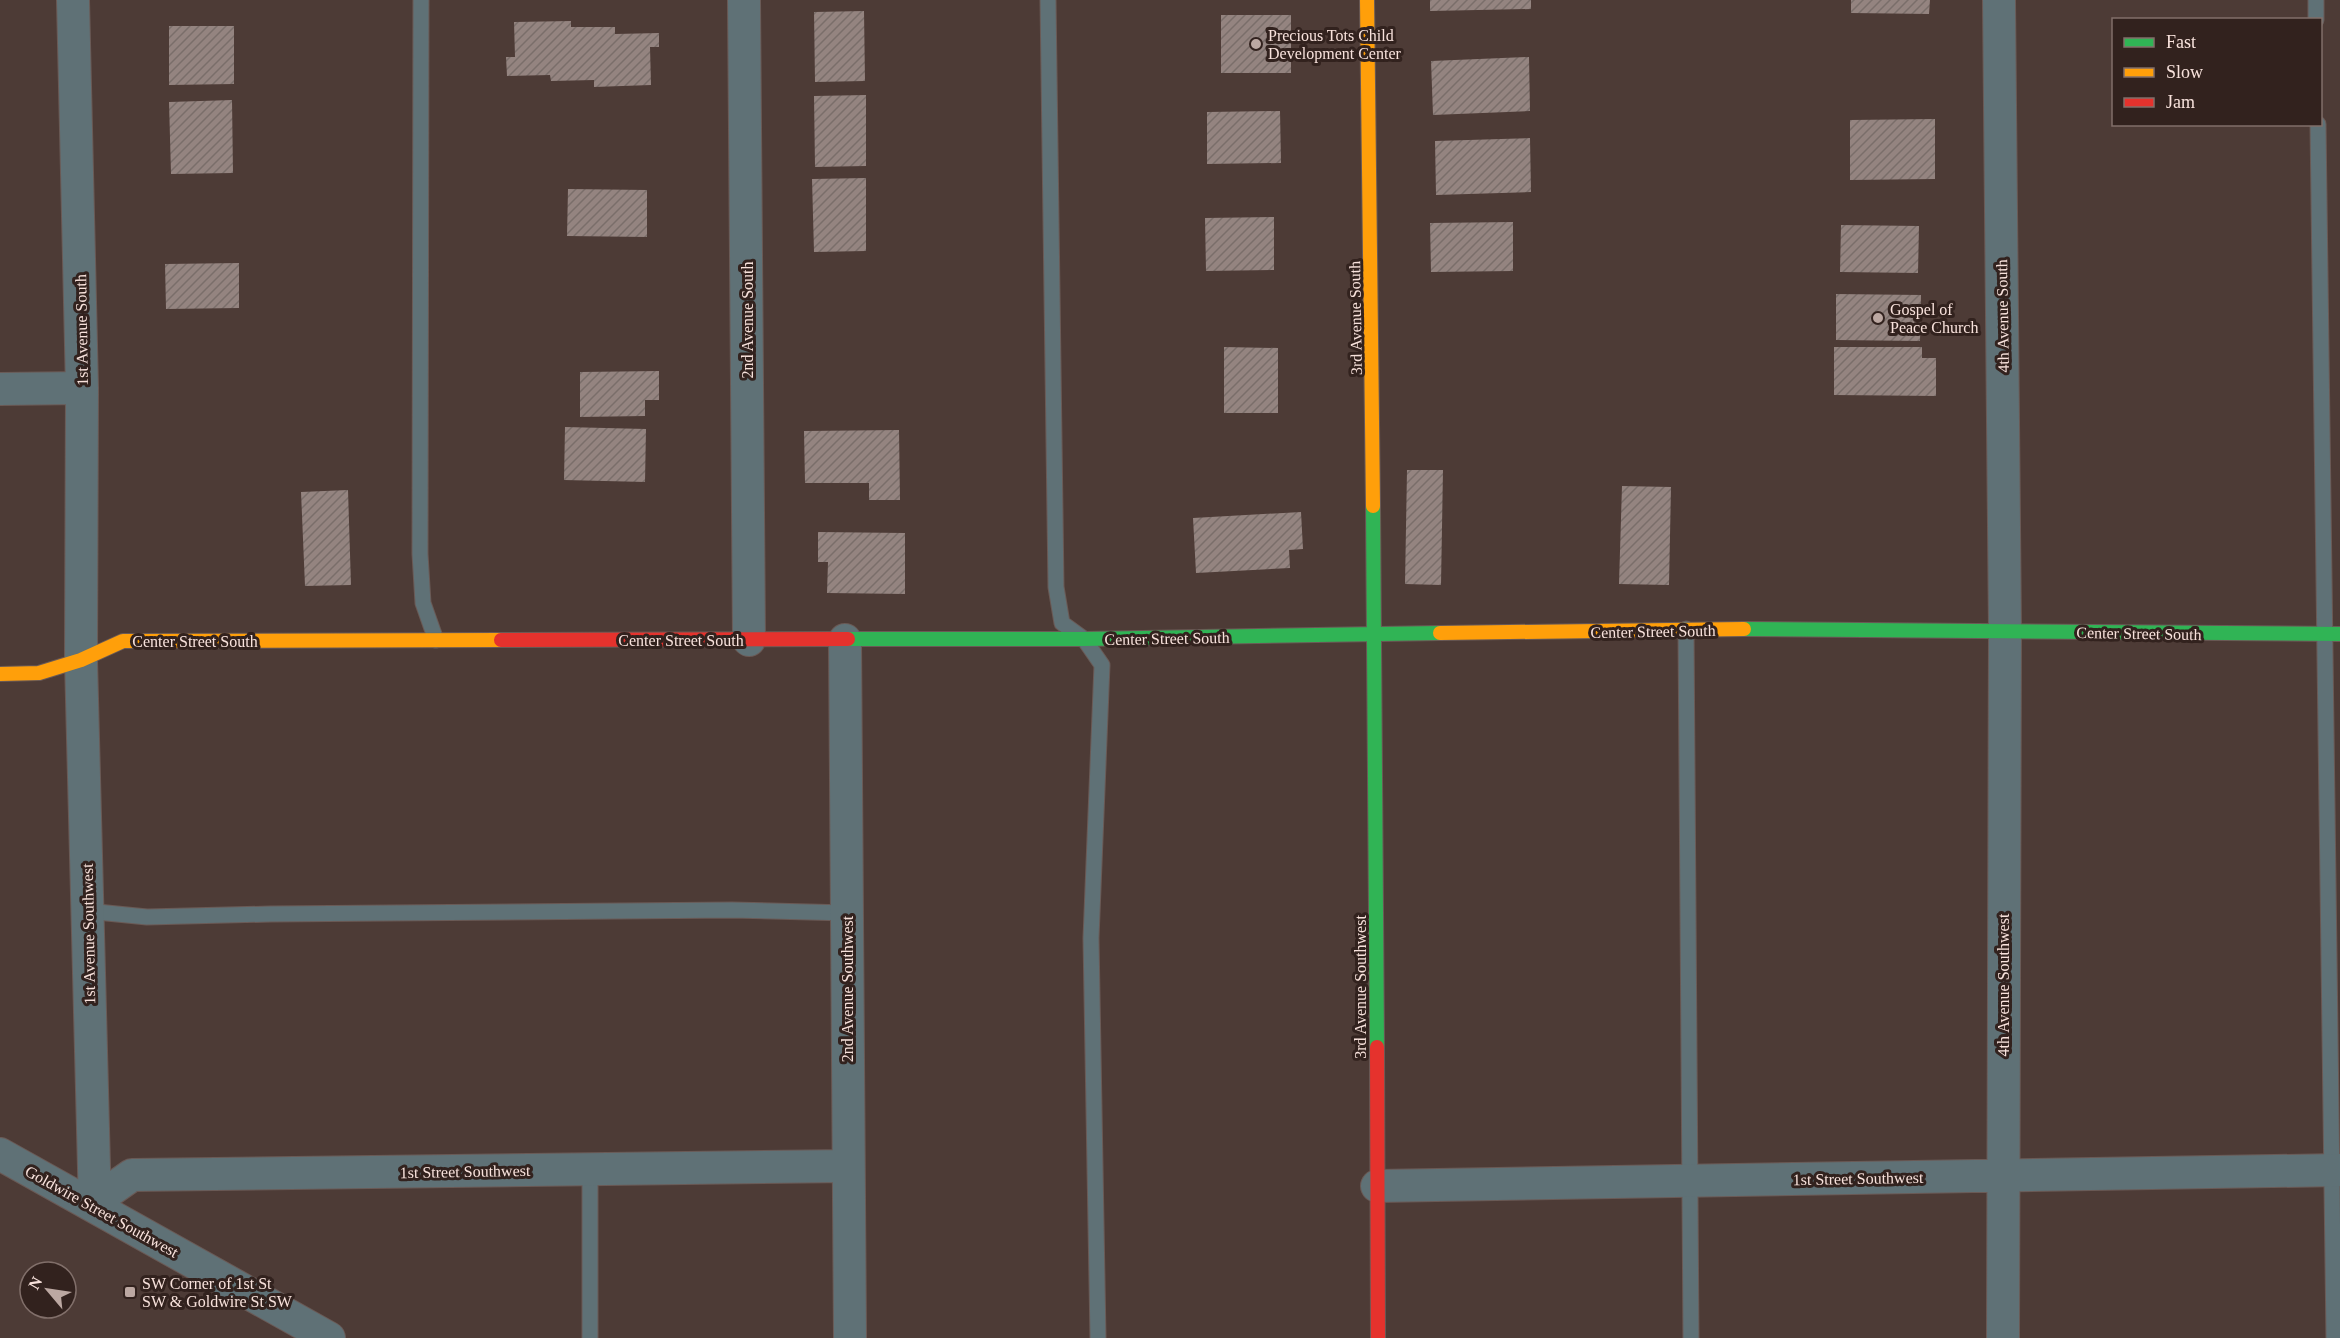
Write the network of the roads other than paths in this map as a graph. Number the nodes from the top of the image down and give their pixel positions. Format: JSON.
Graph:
{"nodes":[{"id":1,"x":73,"y":0,"type":"edge"},
{"id":2,"x":421,"y":0,"type":"edge"},
{"id":3,"x":744,"y":0,"type":"edge"},
{"id":4,"x":1048,"y":0,"type":"edge"},
{"id":5,"x":1367,"y":0,"type":"edge"},
{"id":6,"x":1999,"y":0,"type":"edge"},
{"id":7,"x":2316,"y":0,"type":"edge"},
{"id":8,"x":2316,"y":18,"type":"edge"},
{"id":9,"x":2318,"y":126,"type":"edge"},
{"id":10,"x":82,"y":388,"type":"junction"},
{"id":11,"x":0,"y":389,"type":"edge"},
{"id":12,"x":1686,"y":629,"type":"junction"},
{"id":13,"x":2005,"y":631,"type":"junction"},
{"id":14,"x":2332,"y":634,"type":"edge"},
{"id":15,"x":1375,"y":636,"type":"junction"},
{"id":16,"x":1084,"y":639,"type":"junction"},
{"id":17,"x":436,"y":640,"type":"junction"},
{"id":18,"x":749,"y":640,"type":"junction"},
{"id":19,"x":845,"y":640,"type":"junction"},
{"id":20,"x":81,"y":660,"type":"junction"},
{"id":21,"x":0,"y":674,"type":"edge"},
{"id":22,"x":87,"y":912,"type":"junction"},
{"id":23,"x":847,"y":913,"type":"junction"},
{"id":24,"x":0,"y":1154,"type":"edge"},
{"id":25,"x":848,"y":1166,"type":"junction"},
{"id":26,"x":590,"y":1169,"type":"junction"},
{"id":27,"x":2336,"y":1170,"type":"edge"},
{"id":28,"x":2002,"y":1176,"type":"junction"},
{"id":29,"x":1690,"y":1180,"type":"junction"},
{"id":30,"x":1377,"y":1185,"type":"junction"},
{"id":31,"x":94,"y":1207,"type":"junction"},
{"id":32,"x":329,"y":1338,"type":"edge"},
{"id":33,"x":590,"y":1338,"type":"edge"},
{"id":34,"x":850,"y":1338,"type":"edge"},
{"id":35,"x":1098,"y":1338,"type":"edge"},
{"id":36,"x":1378,"y":1338,"type":"edge"},
{"id":37,"x":1691,"y":1338,"type":"edge"},
{"id":38,"x":2002,"y":1338,"type":"edge"},
{"id":39,"x":2334,"y":1338,"type":"edge"}],
"edges":[{"from":1,"to":10,"type":"street","name":"1st Avenue South"},
{"from":2,"to":17,"type":"lane"},
{"from":3,"to":18,"type":"street","name":"2nd Avenue South"},
{"from":4,"to":16,"type":"lane"},
{"from":5,"to":15,"type":"street","name":"3rd Avenue South"},
{"from":6,"to":13,"type":"street","name":"4th Avenue South"},
{"from":7,"to":8,"type":"lane"},
{"from":9,"to":14,"type":"lane"},
{"from":10,"to":11,"type":"street"},
{"from":10,"to":20,"type":"street","name":"1st Avenue South"},
{"from":12,"to":13,"type":"street","name":"Center Street South"},
{"from":12,"to":15,"type":"street","name":"Center Street South"},
{"from":12,"to":29,"type":"lane"},
{"from":13,"to":14,"type":"street","name":"Center Street South"},
{"from":13,"to":28,"type":"street","name":"4th Avenue Southwest"},
{"from":14,"to":27,"type":"lane"},
{"from":15,"to":16,"type":"street","name":"Center Street South"},
{"from":15,"to":30,"type":"street","name":"3rd Avenue Southwest"},
{"from":16,"to":19,"type":"street","name":"Center Street South"},
{"from":16,"to":35,"type":"lane"},
{"from":17,"to":18,"type":"street","name":"Center Street South"},
{"from":17,"to":20,"type":"street","name":"Center Street South"},
{"from":18,"to":19,"type":"street","name":"Center Street South"},
{"from":19,"to":23,"type":"street","name":"2nd Avenue Southwest"},
{"from":20,"to":21,"type":"street","name":"Center Street South"},
{"from":20,"to":22,"type":"street","name":"1st Avenue Southwest"},
{"from":22,"to":23,"type":"lane"},
{"from":22,"to":31,"type":"street","name":"1st Avenue Southwest"},
{"from":23,"to":25,"type":"street","name":"2nd Avenue Southwest"},
{"from":24,"to":31,"type":"street","name":"Goldwire Street Southwest"},
{"from":25,"to":26,"type":"street","name":"1st Street Southwest"},
{"from":25,"to":34,"type":"street","name":"2nd Avenue Southwest"},
{"from":26,"to":31,"type":"street","name":"1st Street Southwest"},
{"from":26,"to":33,"type":"lane"},
{"from":27,"to":28,"type":"street","name":"1st Street Southwest"},
{"from":27,"to":39,"type":"lane"},
{"from":28,"to":29,"type":"street","name":"1st Street Southwest"},
{"from":28,"to":38,"type":"street","name":"4th Avenue Southwest"},
{"from":29,"to":30,"type":"street","name":"1st Street Southwest"},
{"from":29,"to":37,"type":"lane"},
{"from":30,"to":36,"type":"street","name":"3rd Avenue Southwest"},
{"from":31,"to":32,"type":"street","name":"Goldwire Street Southwest"}]}
